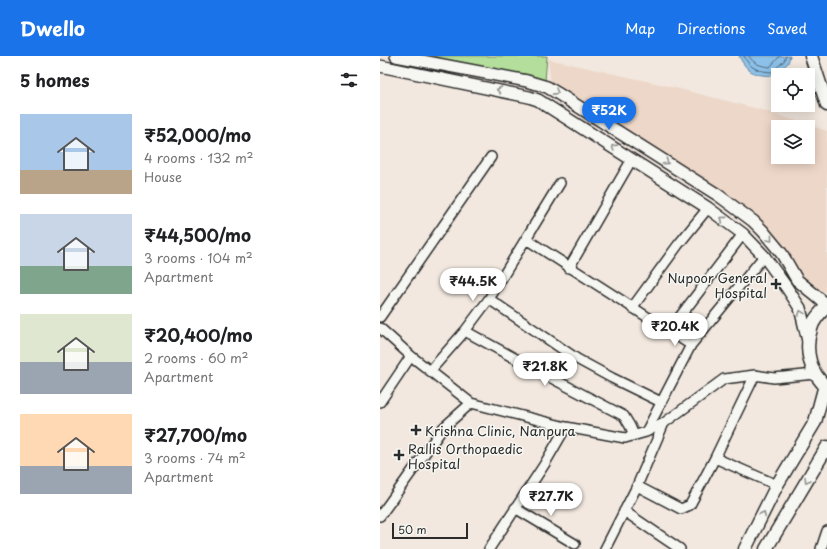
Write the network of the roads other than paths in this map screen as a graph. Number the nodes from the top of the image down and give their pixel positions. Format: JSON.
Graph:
{"nodes":[{"id":1,"x":396,"y":56,"type":"edge"},
{"id":2,"x":811,"y":56,"type":"edge"},
{"id":3,"x":380,"y":66,"type":"edge"},
{"id":4,"x":827,"y":105,"type":"edge"},
{"id":5,"x":491,"y":157,"type":"dead end"},
{"id":6,"x":632,"y":158,"type":"junction"},
{"id":7,"x":560,"y":183,"type":"dead end"},
{"id":8,"x":708,"y":208,"type":"junction"},
{"id":9,"x":743,"y":234,"type":"junction"},
{"id":10,"x":526,"y":239,"type":"junction"},
{"id":11,"x":764,"y":256,"type":"junction"},
{"id":12,"x":569,"y":268,"type":"junction"},
{"id":13,"x":489,"y":298,"type":"junction"},
{"id":14,"x":827,"y":306,"type":"edge"},
{"id":15,"x":632,"y":308,"type":"junction"},
{"id":16,"x":380,"y":318,"type":"edge"},
{"id":17,"x":380,"y":328,"type":"edge"},
{"id":18,"x":465,"y":331,"type":"junction"},
{"id":19,"x":668,"y":331,"type":"junction"},
{"id":20,"x":808,"y":342,"type":"junction"},
{"id":21,"x":691,"y":345,"type":"junction"},
{"id":22,"x":411,"y":356,"type":"junction"},
{"id":23,"x":430,"y":371,"type":"junction"},
{"id":24,"x":815,"y":374,"type":"junction"},
{"id":25,"x":755,"y":375,"type":"junction"},
{"id":26,"x":826,"y":386,"type":"edge"},
{"id":27,"x":380,"y":402,"type":"edge"},
{"id":28,"x":662,"y":402,"type":"junction"},
{"id":29,"x":471,"y":403,"type":"junction"},
{"id":30,"x":664,"y":423,"type":"junction"},
{"id":31,"x":566,"y":427,"type":"junction"},
{"id":32,"x":646,"y":432,"type":"junction"},
{"id":33,"x":634,"y":435,"type":"junction"},
{"id":34,"x":827,"y":447,"type":"edge"},
{"id":35,"x":715,"y":458,"type":"junction"},
{"id":36,"x":637,"y":486,"type":"junction"},
{"id":37,"x":777,"y":486,"type":"junction"},
{"id":38,"x":515,"y":508,"type":"junction"},
{"id":39,"x":624,"y":511,"type":"junction"},
{"id":40,"x":380,"y":516,"type":"edge"},
{"id":41,"x":827,"y":532,"type":"edge"},
{"id":42,"x":576,"y":544,"type":"dead end"},
{"id":43,"x":678,"y":548,"type":"edge"},
{"id":44,"x":489,"y":549,"type":"edge"},
{"id":45,"x":605,"y":549,"type":"edge"},
{"id":46,"x":745,"y":549,"type":"edge"},
{"id":47,"x":766,"y":549,"type":"edge"},
{"id":48,"x":821,"y":549,"type":"edge"}],
"edges":[{"from":1,"to":14,"type":"street","one_way":true},
{"from":2,"to":4,"type":"main road"},
{"from":6,"to":3,"type":"street","one_way":true},
{"from":5,"to":16,"type":"street"},
{"from":6,"to":8,"type":"street"},
{"from":6,"to":12,"type":"street"},
{"from":7,"to":10,"type":"street"},
{"from":9,"to":8,"type":"street","one_way":true},
{"from":8,"to":15,"type":"street"},
{"from":9,"to":11,"type":"street"},
{"from":9,"to":19,"type":"street"},
{"from":10,"to":12,"type":"street"},
{"from":10,"to":13,"type":"street"},
{"from":20,"to":11,"type":"street","one_way":true},
{"from":11,"to":21,"type":"street"},
{"from":12,"to":15,"type":"street"},
{"from":13,"to":18,"type":"street"},
{"from":13,"to":28,"type":"street"},
{"from":14,"to":20,"type":"main road"},
{"from":15,"to":19,"type":"street"},
{"from":17,"to":22,"type":"street"},
{"from":18,"to":23,"type":"street"},
{"from":18,"to":33,"type":"street"},
{"from":19,"to":21,"type":"street"},
{"from":20,"to":24,"type":"main road"},
{"from":21,"to":28,"type":"street"},
{"from":22,"to":23,"type":"street"},
{"from":22,"to":27,"type":"street"},
{"from":23,"to":29,"type":"street"},
{"from":24,"to":25,"type":"street"},
{"from":24,"to":26,"type":"main road"},
{"from":25,"to":30,"type":"street"},
{"from":25,"to":35,"type":"street"},
{"from":26,"to":37,"type":"main road"},
{"from":28,"to":32,"type":"street"},
{"from":29,"to":31,"type":"street"},
{"from":29,"to":40,"type":"street"},
{"from":30,"to":32,"type":"street"},
{"from":30,"to":36,"type":"street"},
{"from":31,"to":33,"type":"street"},
{"from":31,"to":38,"type":"street"},
{"from":32,"to":33,"type":"street"},
{"from":34,"to":47,"type":"main road","one_way":true},
{"from":35,"to":36,"type":"street"},
{"from":35,"to":37,"type":"street"},
{"from":36,"to":39,"type":"street"},
{"from":46,"to":37,"type":"main road","one_way":true},
{"from":38,"to":42,"type":"street"},
{"from":38,"to":44,"type":"street"},
{"from":39,"to":43,"type":"street"},
{"from":39,"to":45,"type":"street"},
{"from":41,"to":48,"type":"street"}]}
